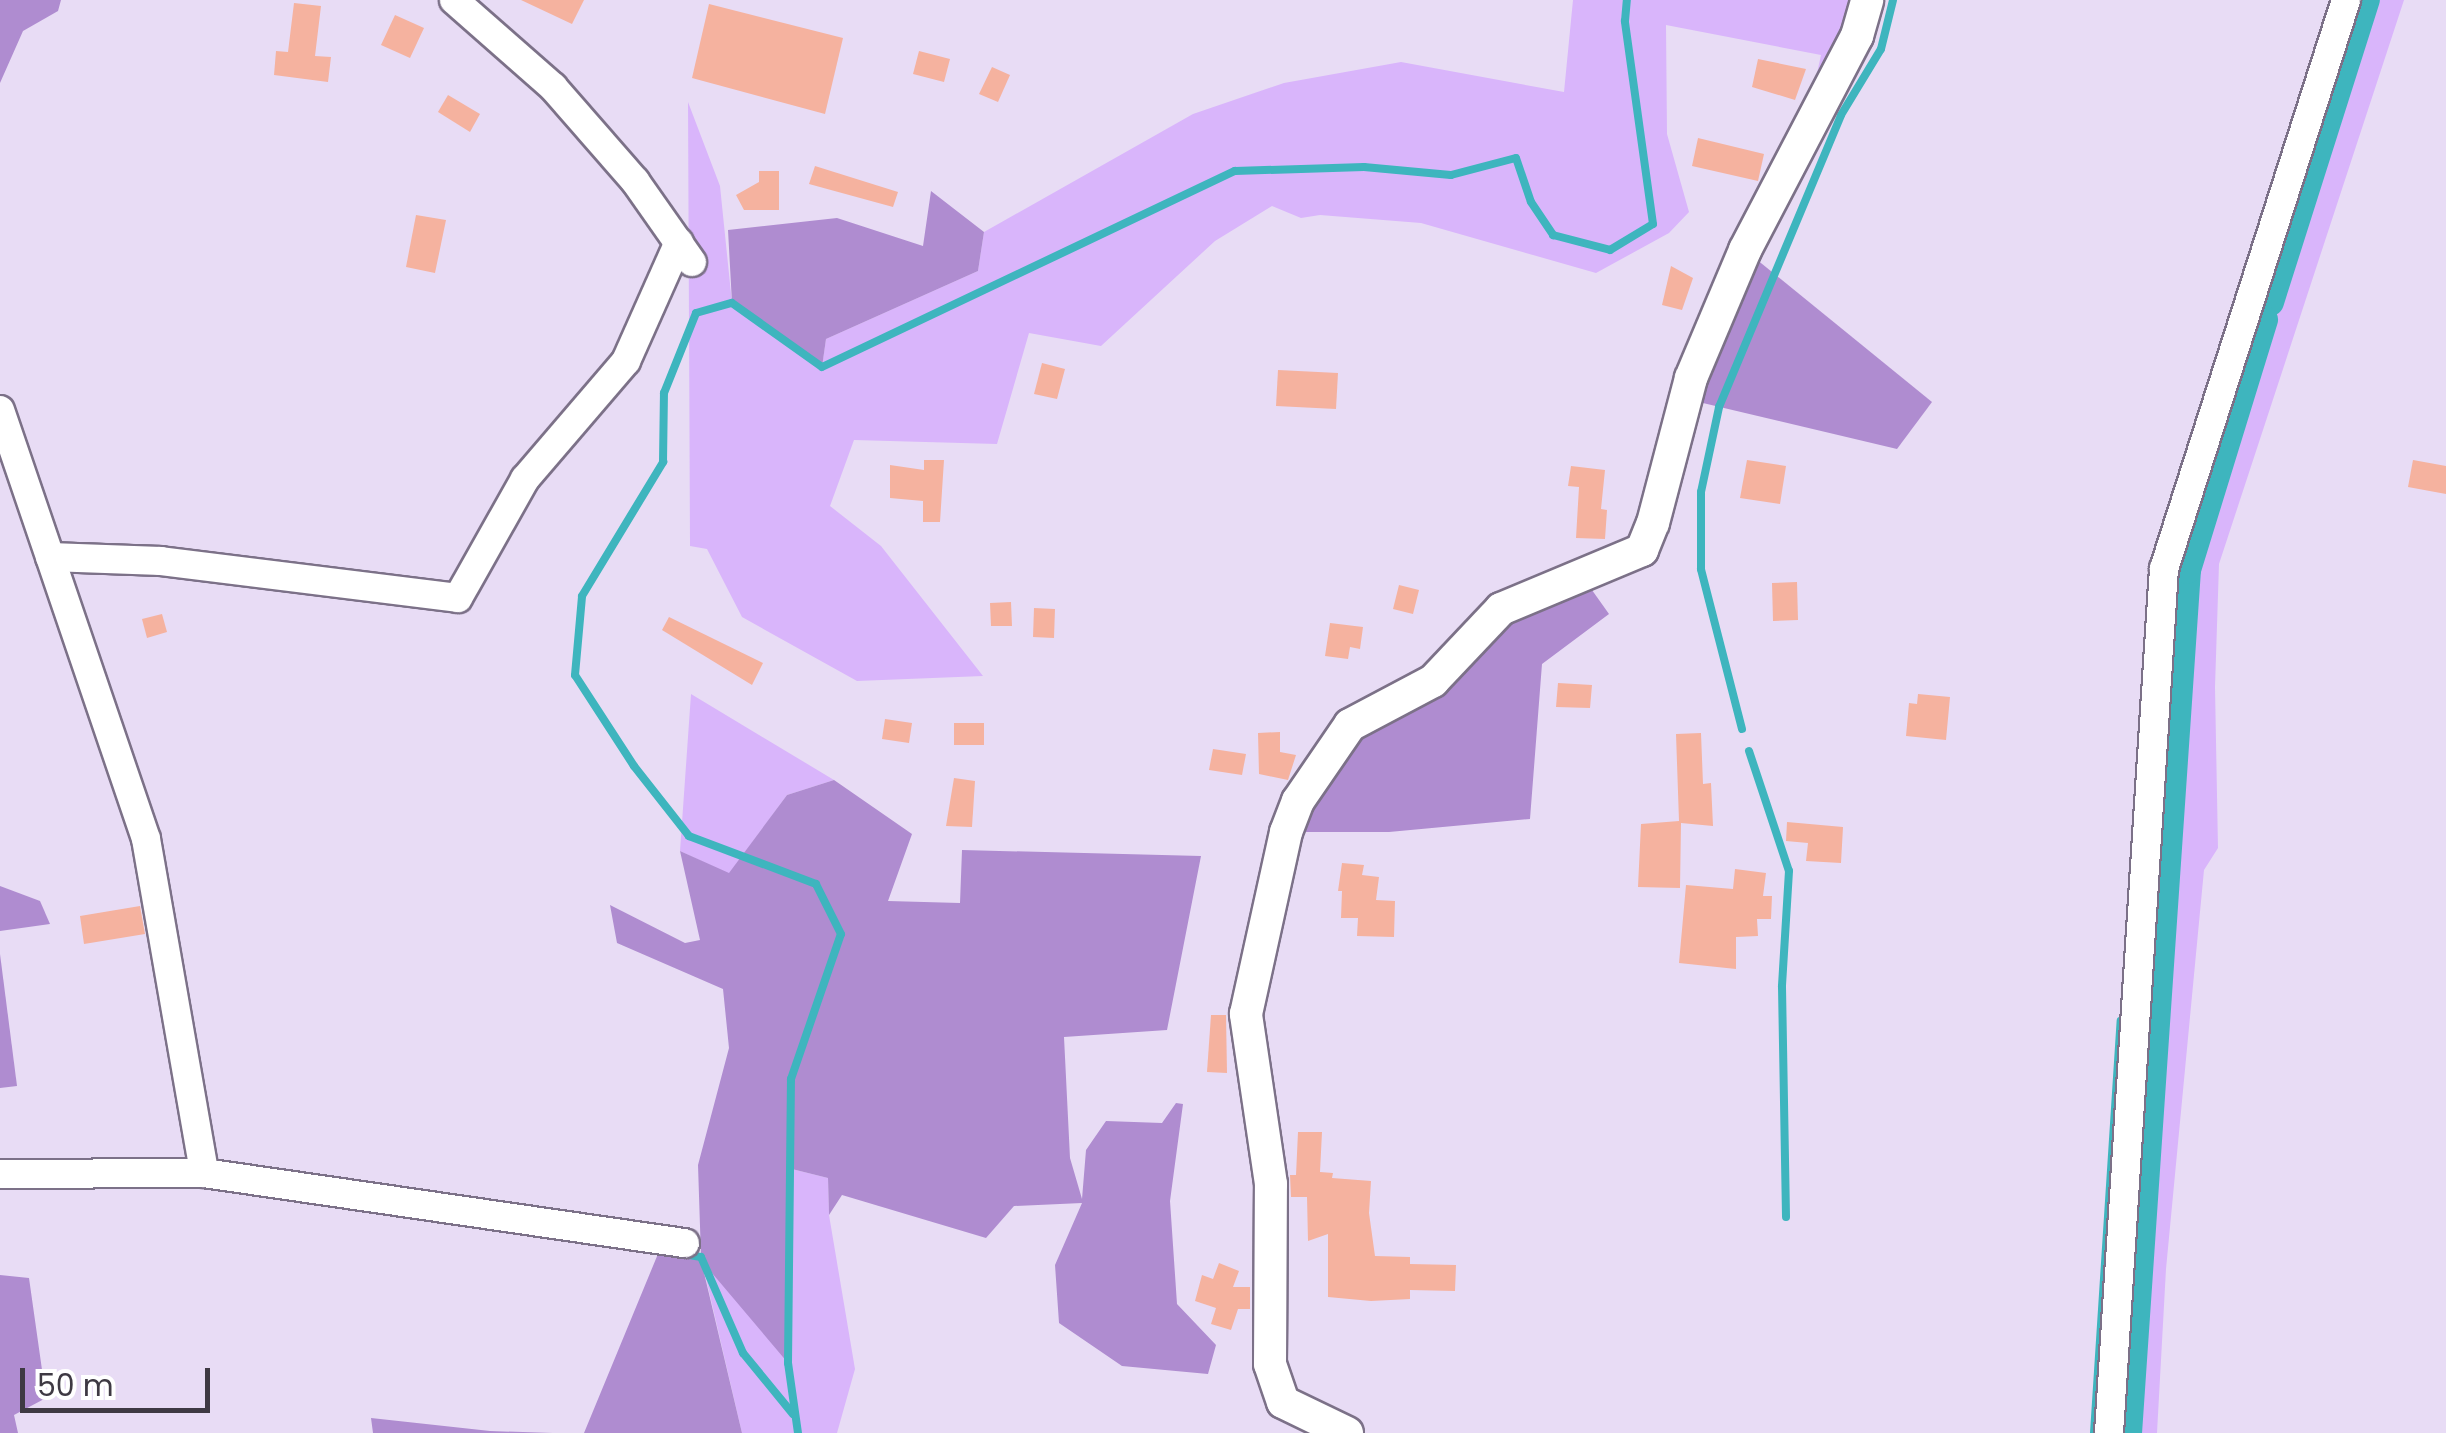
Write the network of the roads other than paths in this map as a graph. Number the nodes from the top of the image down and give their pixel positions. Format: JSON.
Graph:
{"nodes":[{"id":1,"x":454,"y":0,"type":"edge"},
{"id":2,"x":1867,"y":0,"type":"edge"},
{"id":3,"x":2346,"y":0,"type":"edge"},
{"id":4,"x":0,"y":410,"type":"edge"},
{"id":5,"x":50,"y":557,"type":"junction"},
{"id":6,"x":204,"y":1172,"type":"junction"},
{"id":7,"x":0,"y":1174,"type":"edge"},
{"id":8,"x":685,"y":1243,"type":"dead end"},
{"id":9,"x":1347,"y":1433,"type":"edge"},
{"id":10,"x":2110,"y":1433,"type":"edge"}],
"edges":[{"from":1,"to":5,"type":"street"},
{"from":2,"to":9,"type":"street"},
{"from":3,"to":10,"type":"street"},
{"from":4,"to":5,"type":"street"},
{"from":5,"to":6,"type":"street"},
{"from":6,"to":7,"type":"street"},
{"from":6,"to":8,"type":"street"}]}
